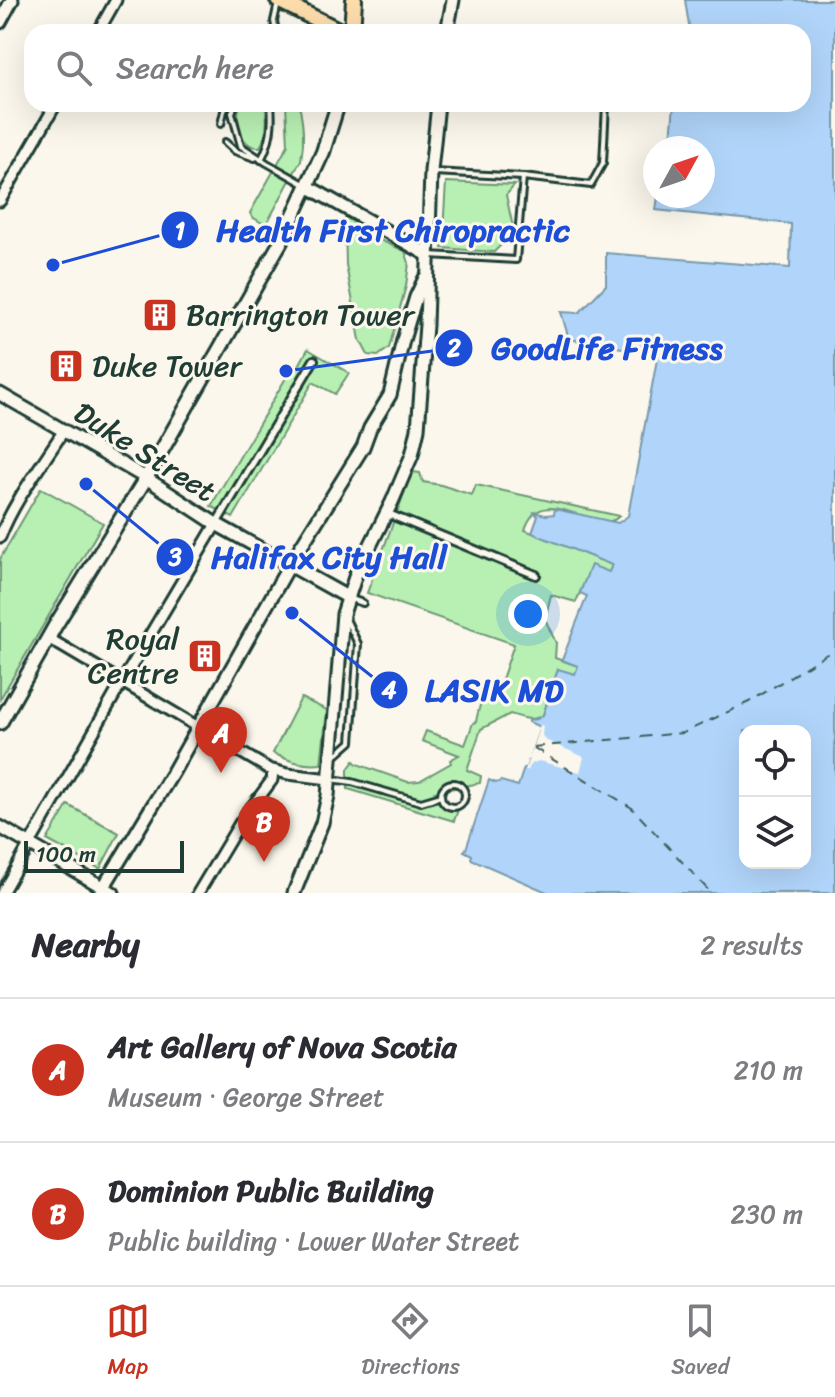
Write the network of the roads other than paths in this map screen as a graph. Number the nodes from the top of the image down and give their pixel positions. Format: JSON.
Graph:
{"nodes":[{"id":1,"x":12,"y":0,"type":"edge"},
{"id":2,"x":116,"y":0,"type":"edge"},
{"id":3,"x":278,"y":0,"type":"edge"},
{"id":4,"x":354,"y":0,"type":"edge"},
{"id":5,"x":453,"y":0,"type":"edge"},
{"id":6,"x":0,"y":22,"type":"edge"},
{"id":7,"x":102,"y":24,"type":"edge"},
{"id":8,"x":275,"y":24,"type":"edge"},
{"id":9,"x":326,"y":24,"type":"edge"},
{"id":10,"x":352,"y":24,"type":"edge"},
{"id":11,"x":448,"y":24,"type":"edge"},
{"id":12,"x":51,"y":112,"type":"edge"},
{"id":13,"x":224,"y":112,"type":"edge"},
{"id":14,"x":232,"y":112,"type":"edge"},
{"id":15,"x":272,"y":112,"type":"edge"},
{"id":16,"x":336,"y":112,"type":"edge"},
{"id":17,"x":437,"y":112,"type":"edge"},
{"id":18,"x":606,"y":112,"type":"edge"},
{"id":19,"x":221,"y":124,"type":"dead end"},
{"id":20,"x":225,"y":142,"type":"dead end"},
{"id":21,"x":261,"y":160,"type":"junction"},
{"id":22,"x":431,"y":171,"type":"junction"},
{"id":23,"x":523,"y":177,"type":"junction"},
{"id":24,"x":307,"y":186,"type":"junction"},
{"id":25,"x":0,"y":201,"type":"edge"},
{"id":26,"x":428,"y":255,"type":"junction"},
{"id":27,"x":427,"y":274,"type":"junction"},
{"id":28,"x":314,"y":360,"type":"dead end"},
{"id":29,"x":0,"y":394,"type":"edge"},
{"id":30,"x":64,"y":430,"type":"junction"},
{"id":31,"x":146,"y":478,"type":"junction"},
{"id":32,"x":386,"y":513,"type":"junction"},
{"id":33,"x":216,"y":524,"type":"junction"},
{"id":34,"x":0,"y":537,"type":"edge"},
{"id":35,"x":290,"y":564,"type":"junction"},
{"id":36,"x":536,"y":575,"type":"dead end"},
{"id":37,"x":349,"y":598,"type":"junction"},
{"id":38,"x":363,"y":603,"type":"dead end"},
{"id":39,"x":343,"y":614,"type":"junction"},
{"id":40,"x":48,"y":638,"type":"junction"},
{"id":41,"x":122,"y":682,"type":"junction"},
{"id":42,"x":0,"y":723,"type":"edge"},
{"id":43,"x":198,"y":727,"type":"junction"},
{"id":44,"x":330,"y":760,"type":"junction"},
{"id":45,"x":273,"y":771,"type":"junction"},
{"id":46,"x":329,"y":779,"type":"junction"},
{"id":47,"x":441,"y":796,"type":"junction"},
{"id":48,"x":0,"y":827,"type":"edge"},
{"id":49,"x":30,"y":843,"type":"junction"},
{"id":50,"x":105,"y":891,"type":"edge"},
{"id":51,"x":2,"y":893,"type":"edge"},
{"id":52,"x":198,"y":893,"type":"edge"},
{"id":53,"x":294,"y":893,"type":"edge"}],
"edges":[{"from":1,"to":6,"type":"street"},
{"from":2,"to":7,"type":"street"},
{"from":3,"to":8,"type":"lane"},
{"from":3,"to":9,"type":"main road"},
{"from":4,"to":10,"type":"main road"},
{"from":5,"to":11,"type":"street"},
{"from":12,"to":25,"type":"street"},
{"from":13,"to":19,"type":"lane"},
{"from":14,"to":21,"type":"lane"},
{"from":15,"to":21,"type":"lane"},
{"from":16,"to":24,"type":"main road"},
{"from":17,"to":22,"type":"street"},
{"from":18,"to":23,"type":"lane"},
{"from":20,"to":21,"type":"lane"},
{"from":21,"to":24,"type":"lane"},
{"from":22,"to":23,"type":"lane"},
{"from":22,"to":26,"type":"street"},
{"from":23,"to":26,"type":"lane"},
{"from":24,"to":26,"type":"street"},
{"from":24,"to":31,"type":"main road"},
{"from":26,"to":27,"type":"street"},
{"from":27,"to":32,"type":"street"},
{"from":27,"to":35,"type":"street"},
{"from":28,"to":33,"type":"street"},
{"from":29,"to":30,"type":"street","name":"Duke Street"},
{"from":30,"to":31,"type":"street","name":"Duke Street"},
{"from":30,"to":34,"type":"street"},
{"from":31,"to":33,"type":"street","name":"Duke Street"},
{"from":31,"to":40,"type":"main road"},
{"from":32,"to":36,"type":"street"},
{"from":32,"to":37,"type":"street"},
{"from":33,"to":35,"type":"street","name":"Duke Street"},
{"from":33,"to":41,"type":"street"},
{"from":35,"to":37,"type":"street","name":"Duke Street"},
{"from":35,"to":43,"type":"street"},
{"from":37,"to":38,"type":"lane"},
{"from":37,"to":39,"type":"street"},
{"from":39,"to":44,"type":"street"},
{"from":39,"to":44,"type":"lane"},
{"from":40,"to":41,"type":"street"},
{"from":40,"to":42,"type":"main road"},
{"from":41,"to":43,"type":"street"},
{"from":41,"to":49,"type":"street"},
{"from":43,"to":45,"type":"street"},
{"from":43,"to":50,"type":"street"},
{"from":44,"to":46,"type":"street"},
{"from":45,"to":46,"type":"street"},
{"from":45,"to":52,"type":"street"},
{"from":46,"to":47,"type":"lane"},
{"from":46,"to":53,"type":"street"},
{"from":47,"to":47,"type":"lane"},
{"from":48,"to":49,"type":"street"},
{"from":49,"to":50,"type":"street"},
{"from":49,"to":51,"type":"street"}]}
